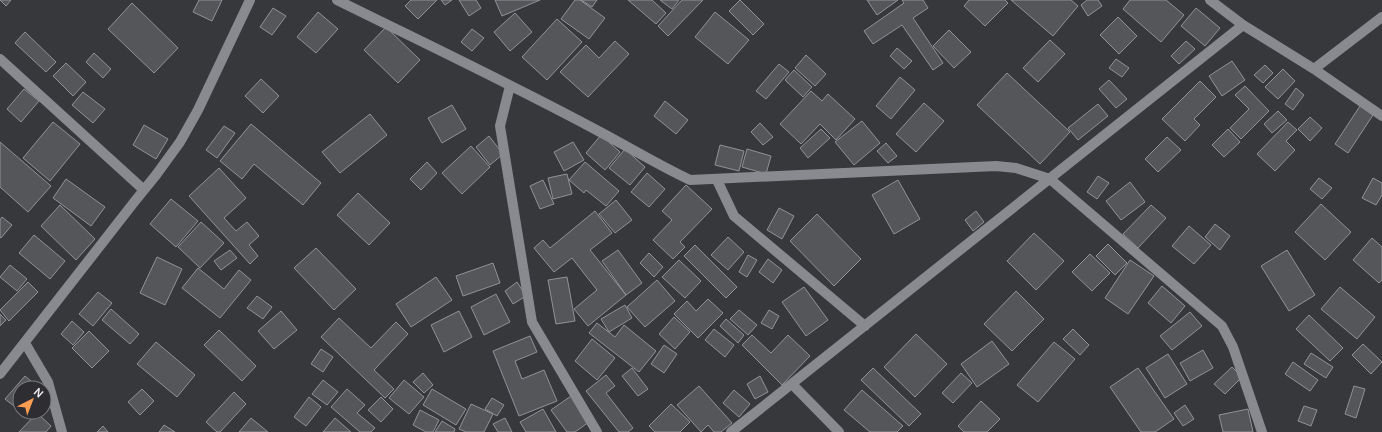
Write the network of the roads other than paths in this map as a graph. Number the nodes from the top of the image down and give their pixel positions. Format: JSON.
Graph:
{"nodes":[{"id":1,"x":250,"y":0,"type":"edge"},
{"id":2,"x":337,"y":0,"type":"edge"},
{"id":3,"x":1210,"y":0,"type":"edge"},
{"id":4,"x":1382,"y":17,"type":"edge"},
{"id":5,"x":1243,"y":25,"type":"junction"},
{"id":6,"x":0,"y":60,"type":"edge"},
{"id":7,"x":1314,"y":69,"type":"junction"},
{"id":8,"x":510,"y":86,"type":"junction"},
{"id":9,"x":1382,"y":116,"type":"edge"},
{"id":10,"x":1050,"y":179,"type":"junction"},
{"id":11,"x":717,"y":180,"type":"junction"},
{"id":12,"x":144,"y":190,"type":"junction"},
{"id":13,"x":865,"y":326,"type":"junction"},
{"id":14,"x":25,"y":343,"type":"junction"},
{"id":15,"x":0,"y":374,"type":"edge"},
{"id":16,"x":792,"y":384,"type":"junction"},
{"id":17,"x":62,"y":432,"type":"edge"},
{"id":18,"x":597,"y":432,"type":"edge"},
{"id":19,"x":731,"y":432,"type":"edge"},
{"id":20,"x":838,"y":432,"type":"edge"},
{"id":21,"x":1262,"y":432,"type":"edge"}],
"edges":[{"from":1,"to":12,"type":"street"},
{"from":2,"to":8,"type":"street"},
{"from":3,"to":5,"type":"street"},
{"from":4,"to":7,"type":"street"},
{"from":5,"to":7,"type":"street"},
{"from":5,"to":10,"type":"street"},
{"from":6,"to":12,"type":"street"},
{"from":7,"to":9,"type":"street"},
{"from":8,"to":11,"type":"street"},
{"from":8,"to":18,"type":"street"},
{"from":10,"to":11,"type":"street"},
{"from":10,"to":13,"type":"street"},
{"from":10,"to":21,"type":"street"},
{"from":11,"to":13,"type":"street"},
{"from":12,"to":14,"type":"street"},
{"from":13,"to":16,"type":"street"},
{"from":14,"to":15,"type":"street"},
{"from":14,"to":17,"type":"street"},
{"from":16,"to":19,"type":"street"},
{"from":16,"to":20,"type":"street"}]}
